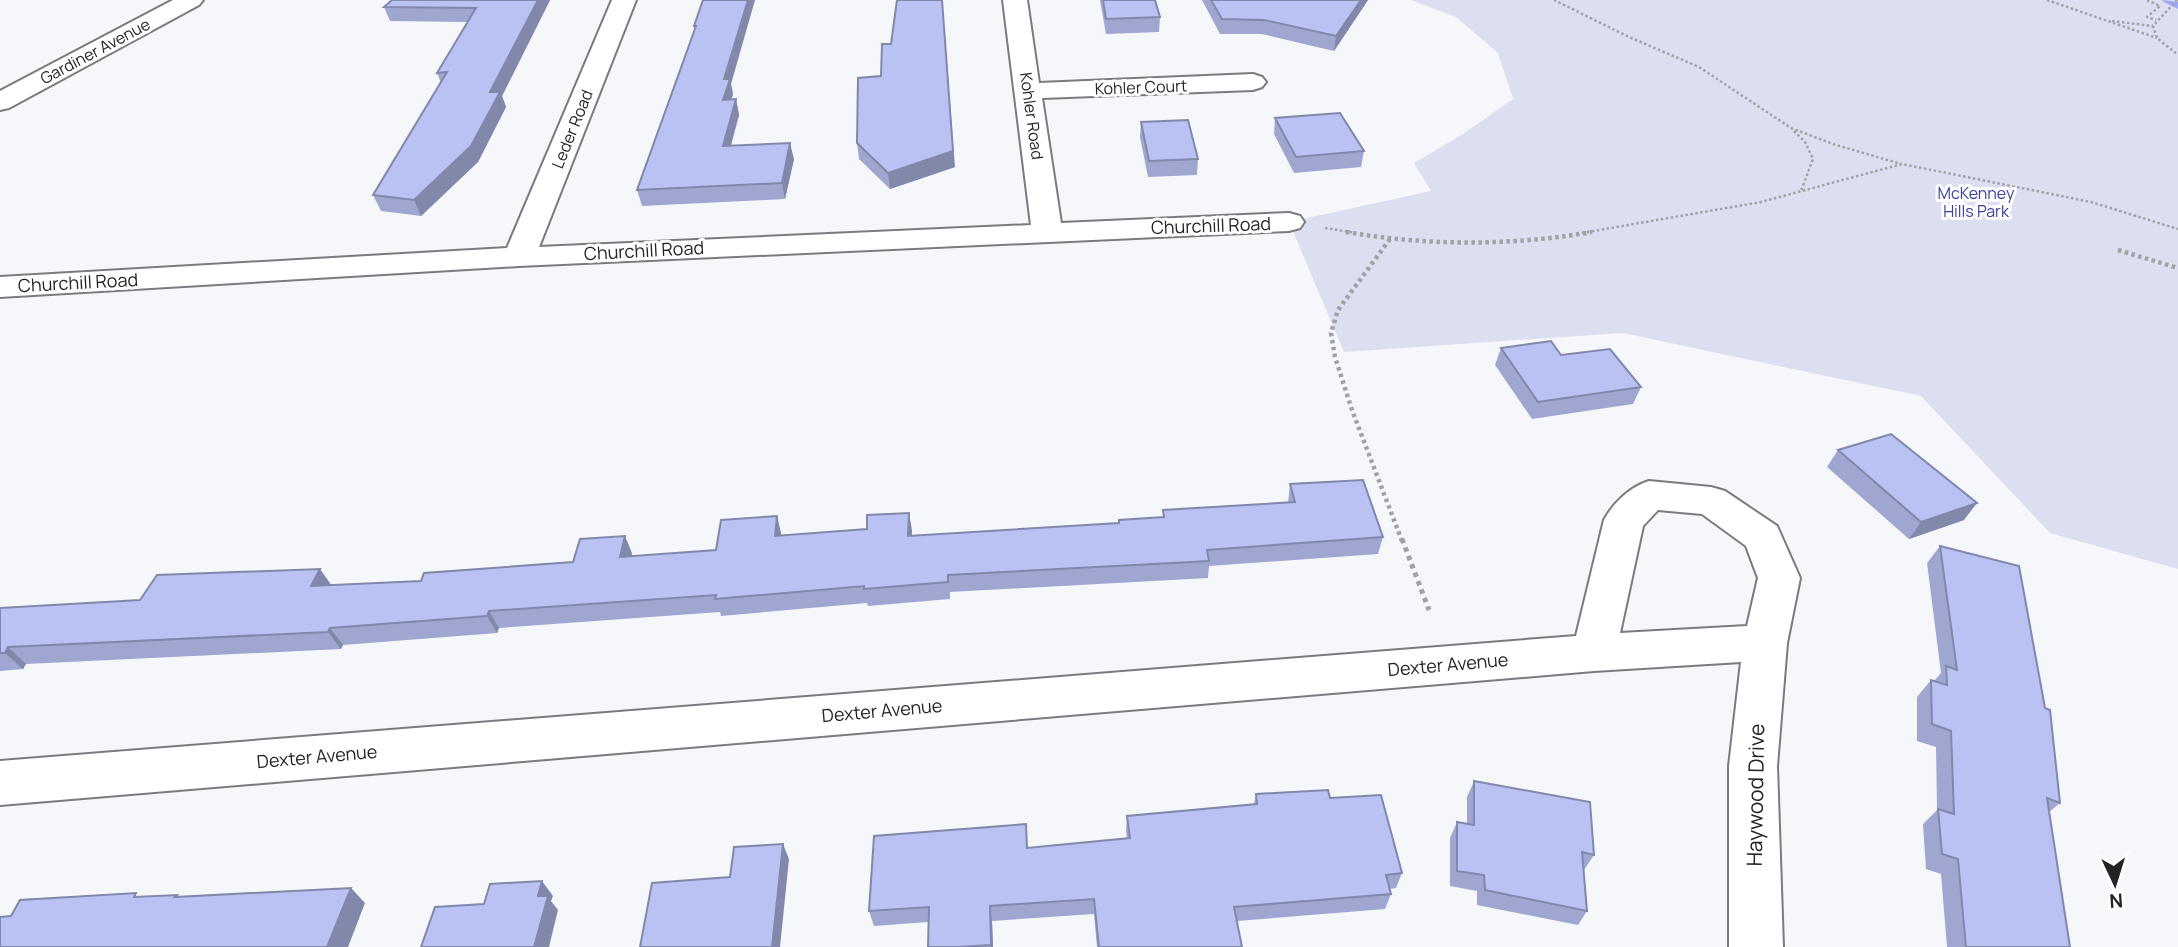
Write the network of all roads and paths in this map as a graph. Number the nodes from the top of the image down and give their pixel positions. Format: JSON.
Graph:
{"nodes":[{"id":1,"x":191,"y":0,"type":"edge"},
{"id":2,"x":624,"y":0,"type":"edge"},
{"id":3,"x":1016,"y":0,"type":"edge"},
{"id":4,"x":1554,"y":0,"type":"edge"},
{"id":5,"x":2048,"y":0,"type":"edge"},
{"id":6,"x":2147,"y":0,"type":"edge"},
{"id":7,"x":2177,"y":0,"type":"edge"},
{"id":8,"x":2099,"y":20,"type":"junction"},
{"id":9,"x":2156,"y":20,"type":"junction"},
{"id":10,"x":2153,"y":26,"type":"junction"},
{"id":11,"x":2157,"y":38,"type":"junction"},
{"id":12,"x":2178,"y":55,"type":"edge"},
{"id":13,"x":1253,"y":82,"type":"dead end"},
{"id":14,"x":1029,"y":91,"type":"junction"},
{"id":15,"x":0,"y":102,"type":"edge"},
{"id":16,"x":1791,"y":128,"type":"junction"},
{"id":17,"x":1902,"y":164,"type":"junction"},
{"id":18,"x":1801,"y":191,"type":"junction"},
{"id":19,"x":1289,"y":222,"type":"joint"},
{"id":20,"x":2178,"y":229,"type":"edge"},
{"id":21,"x":1047,"y":232,"type":"junction"},
{"id":22,"x":1390,"y":239,"type":"junction"},
{"id":23,"x":2118,"y":250,"type":"dead end"},
{"id":24,"x":519,"y":257,"type":"junction"},
{"id":25,"x":2178,"y":268,"type":"edge"},
{"id":26,"x":0,"y":288,"type":"edge"},
{"id":27,"x":1429,"y":610,"type":"dead end"},
{"id":28,"x":1765,"y":643,"type":"junction"},
{"id":29,"x":1594,"y":653,"type":"junction"},
{"id":30,"x":0,"y":783,"type":"edge"},
{"id":31,"x":1756,"y":947,"type":"edge"}],
"edges":[{"from":1,"to":15,"type":"street","name":"Gardiner Avenue"},
{"from":2,"to":24,"type":"street","name":"Leder Road"},
{"from":3,"to":14,"type":"street","name":"Kohler Road"},
{"from":4,"to":16,"type":"path"},
{"from":5,"to":8,"type":"path"},
{"from":6,"to":9,"type":"path"},
{"from":7,"to":9,"type":"path"},
{"from":8,"to":10,"type":"path"},
{"from":8,"to":11,"type":"path"},
{"from":9,"to":10,"type":"path"},
{"from":10,"to":11,"type":"path"},
{"from":11,"to":12,"type":"path"},
{"from":13,"to":14,"type":"street","name":"Kohler Court"},
{"from":14,"to":21,"type":"street","name":"Kohler Road"},
{"from":16,"to":17,"type":"path"},
{"from":16,"to":18,"type":"path"},
{"from":17,"to":18,"type":"path"},
{"from":17,"to":20,"type":"path"},
{"from":18,"to":22,"type":"path"},
{"from":19,"to":21,"type":"street","name":"Churchill Road"},
{"from":19,"to":22,"type":"path"},
{"from":21,"to":24,"type":"street","name":"Churchill Road"},
{"from":22,"to":27,"type":"path"},
{"from":23,"to":25,"type":"path"},
{"from":24,"to":26,"type":"street","name":"Churchill Road"},
{"from":28,"to":29,"type":"street","name":"Dexter Avenue"},
{"from":28,"to":29,"type":"street","name":"Haywood Drive"},
{"from":28,"to":31,"type":"street","name":"Haywood Drive"},
{"from":29,"to":30,"type":"street","name":"Dexter Avenue"}]}
